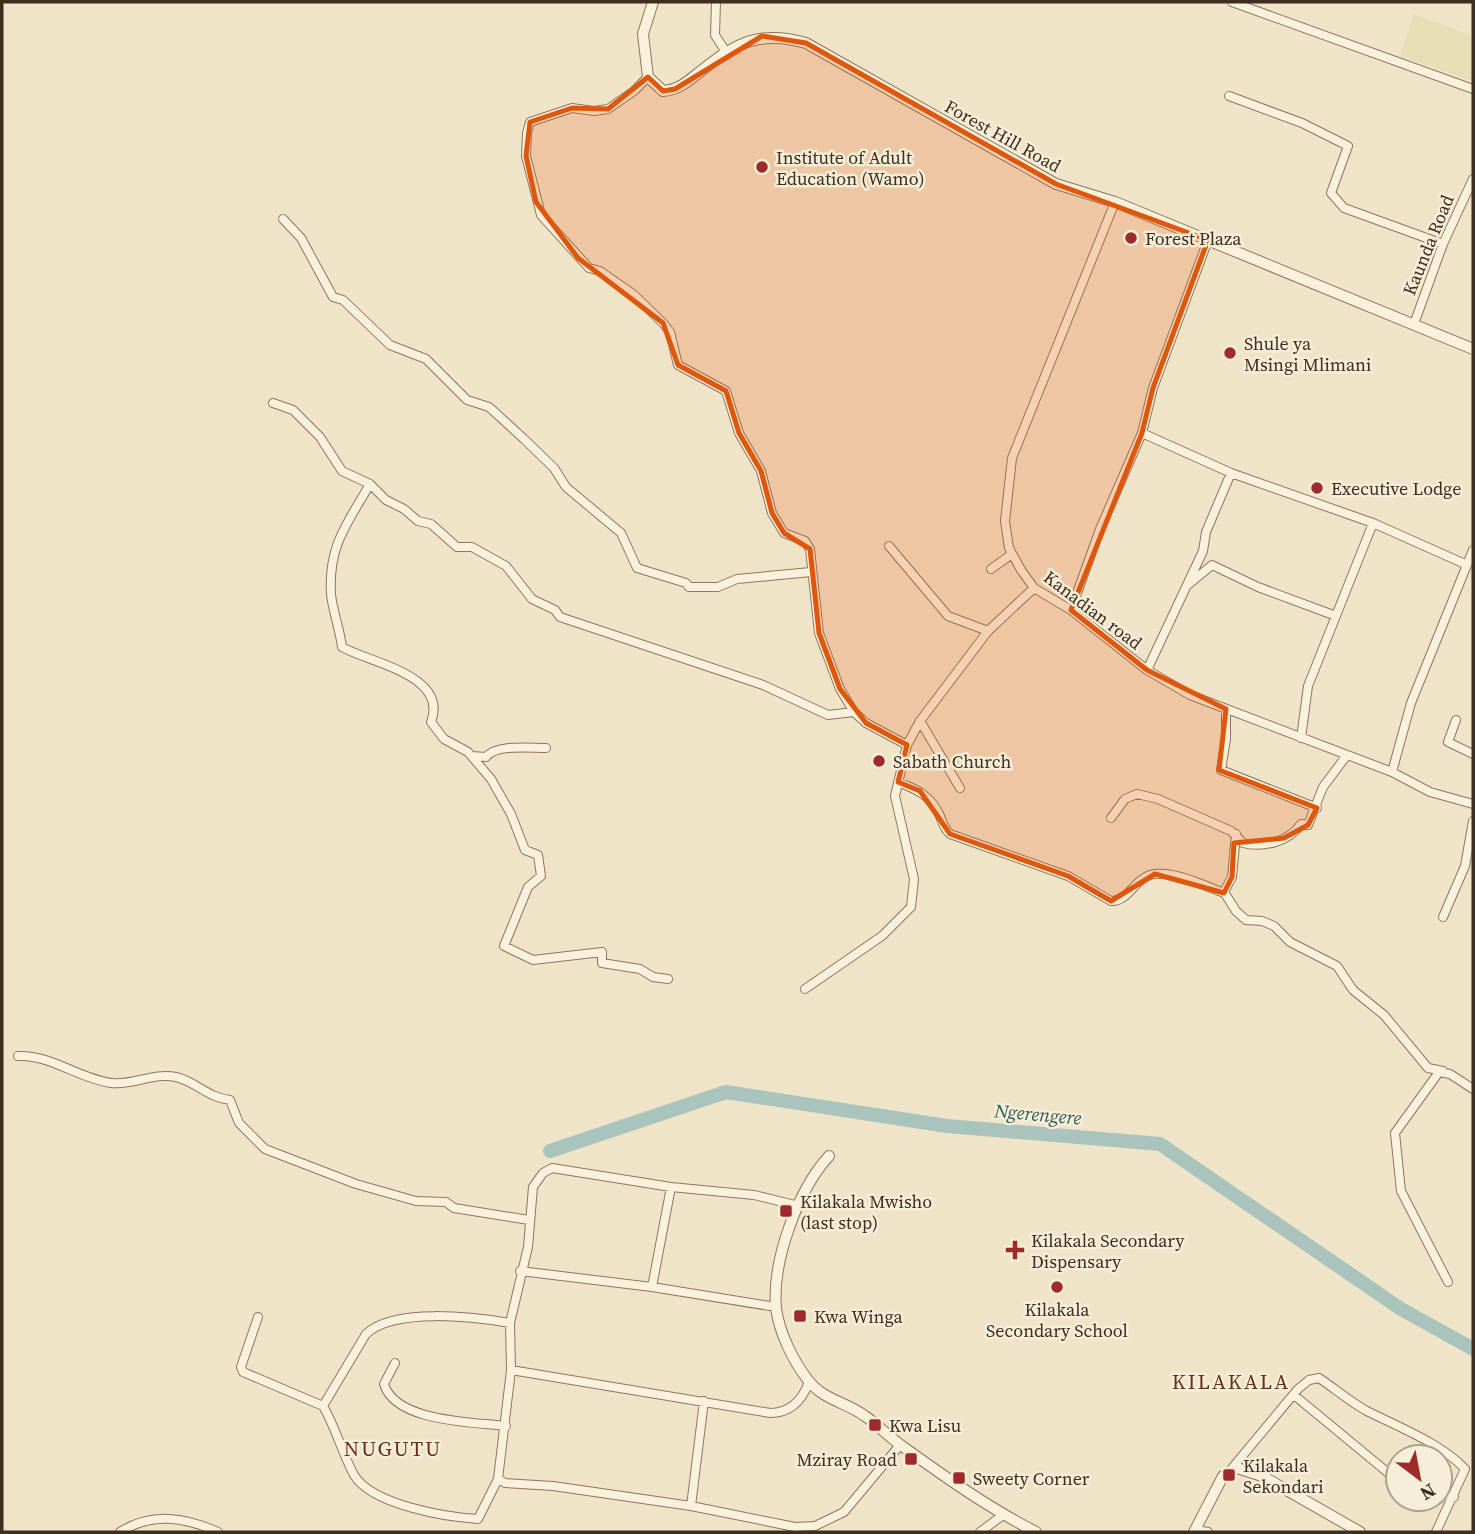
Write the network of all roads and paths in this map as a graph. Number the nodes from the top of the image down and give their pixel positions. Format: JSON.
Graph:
{"nodes":[{"id":1,"x":654,"y":2,"type":"edge"},
{"id":2,"x":716,"y":2,"type":"edge"},
{"id":3,"x":1237,"y":3,"type":"edge"},
{"id":4,"x":723,"y":55,"type":"junction"},
{"id":5,"x":648,"y":77,"type":"junction"},
{"id":6,"x":1473,"y":89,"type":"edge"},
{"id":7,"x":1230,"y":96,"type":"dead end"},
{"id":8,"x":1473,"y":179,"type":"edge"},
{"id":9,"x":1115,"y":202,"type":"junction"},
{"id":10,"x":283,"y":219,"type":"dead end"},
{"id":11,"x":1208,"y":240,"type":"junction"},
{"id":12,"x":1443,"y":244,"type":"junction"},
{"id":13,"x":1414,"y":324,"type":"junction"},
{"id":14,"x":1473,"y":349,"type":"edge"},
{"id":15,"x":273,"y":403,"type":"dead end"},
{"id":16,"x":1142,"y":433,"type":"junction"},
{"id":17,"x":1231,"y":473,"type":"junction"},
{"id":18,"x":370,"y":484,"type":"junction"},
{"id":19,"x":1373,"y":523,"type":"junction"},
{"id":20,"x":890,"y":546,"type":"dead end"},
{"id":21,"x":1473,"y":550,"type":"edge"},
{"id":22,"x":1203,"y":551,"type":"junction"},
{"id":23,"x":1012,"y":554,"type":"junction"},
{"id":24,"x":1465,"y":564,"type":"junction"},
{"id":25,"x":1212,"y":565,"type":"junction"},
{"id":26,"x":991,"y":569,"type":"dead end"},
{"id":27,"x":811,"y":572,"type":"junction"},
{"id":28,"x":1186,"y":586,"type":"junction"},
{"id":29,"x":1034,"y":588,"type":"junction"},
{"id":30,"x":1071,"y":610,"type":"junction"},
{"id":31,"x":1336,"y":616,"type":"junction"},
{"id":32,"x":988,"y":631,"type":"junction"},
{"id":33,"x":1147,"y":670,"type":"junction"},
{"id":34,"x":1226,"y":709,"type":"junction"},
{"id":35,"x":854,"y":712,"type":"junction"},
{"id":36,"x":1456,"y":720,"type":"dead end"},
{"id":37,"x":920,"y":721,"type":"junction"},
{"id":38,"x":1301,"y":738,"type":"junction"},
{"id":39,"x":907,"y":745,"type":"junction"},
{"id":40,"x":546,"y":748,"type":"dead end"},
{"id":41,"x":1473,"y":754,"type":"edge"},
{"id":42,"x":1347,"y":755,"type":"junction"},
{"id":43,"x":472,"y":756,"type":"junction"},
{"id":44,"x":1392,"y":772,"type":"junction"},
{"id":45,"x":898,"y":782,"type":"junction"},
{"id":46,"x":960,"y":788,"type":"dead end"},
{"id":47,"x":1473,"y":804,"type":"edge"},
{"id":48,"x":1317,"y":808,"type":"junction"},
{"id":49,"x":1111,"y":818,"type":"dead end"},
{"id":50,"x":1473,"y":821,"type":"edge"},
{"id":51,"x":1236,"y":834,"type":"junction"},
{"id":52,"x":1224,"y":893,"type":"junction"},
{"id":53,"x":1443,"y":917,"type":"dead end"},
{"id":54,"x":668,"y":979,"type":"dead end"},
{"id":55,"x":805,"y":989,"type":"dead end"},
{"id":56,"x":18,"y":1056,"type":"dead end"},
{"id":57,"x":1443,"y":1071,"type":"junction"},
{"id":58,"x":1473,"y":1089,"type":"edge"},
{"id":59,"x":829,"y":1156,"type":"dead end"},
{"id":60,"x":671,"y":1187,"type":"junction"},
{"id":61,"x":799,"y":1206,"type":"junction"},
{"id":62,"x":529,"y":1220,"type":"junction"},
{"id":63,"x":520,"y":1271,"type":"junction"},
{"id":64,"x":1448,"y":1282,"type":"dead end"},
{"id":65,"x":652,"y":1287,"type":"junction"},
{"id":66,"x":776,"y":1307,"type":"junction"},
{"id":67,"x":258,"y":1317,"type":"dead end"},
{"id":68,"x":510,"y":1323,"type":"junction"},
{"id":69,"x":395,"y":1363,"type":"dead end"},
{"id":70,"x":511,"y":1370,"type":"junction"},
{"id":71,"x":809,"y":1382,"type":"junction"},
{"id":72,"x":1293,"y":1395,"type":"junction"},
{"id":73,"x":704,"y":1401,"type":"junction"},
{"id":74,"x":323,"y":1406,"type":"junction"},
{"id":75,"x":506,"y":1426,"type":"junction"},
{"id":76,"x":1429,"y":1443,"type":"edge"},
{"id":77,"x":900,"y":1445,"type":"junction"},
{"id":78,"x":1454,"y":1459,"type":"edge"},
{"id":79,"x":1384,"y":1470,"type":"edge"},
{"id":80,"x":1228,"y":1473,"type":"junction"},
{"id":81,"x":498,"y":1479,"type":"junction"},
{"id":82,"x":1454,"y":1497,"type":"edge"},
{"id":83,"x":691,"y":1506,"type":"junction"},
{"id":84,"x":1446,"y":1513,"type":"edge"},
{"id":85,"x":1003,"y":1516,"type":"junction"},
{"id":86,"x":1195,"y":1531,"type":"edge"},
{"id":87,"x":120,"y":1532,"type":"edge"},
{"id":88,"x":218,"y":1532,"type":"edge"},
{"id":89,"x":980,"y":1532,"type":"edge"},
{"id":90,"x":1036,"y":1532,"type":"edge"},
{"id":91,"x":1208,"y":1532,"type":"edge"},
{"id":92,"x":1360,"y":1532,"type":"edge"},
{"id":93,"x":1436,"y":1532,"type":"edge"}],
"edges":[{"from":1,"to":5,"type":"street"},
{"from":2,"to":4,"type":"street"},
{"from":3,"to":6,"type":"street"},
{"from":4,"to":5,"type":"street","name":"Forest Hill Road"},
{"from":4,"to":9,"type":"street","name":"Forest Hill Road"},
{"from":5,"to":27,"type":"street"},
{"from":7,"to":12,"type":"street"},
{"from":8,"to":12,"type":"street","name":"Kaunda Road"},
{"from":9,"to":11,"type":"street","name":"Forest Hill Road"},
{"from":9,"to":23,"type":"street","name":"Kanadian road"},
{"from":10,"to":27,"type":"street"},
{"from":11,"to":13,"type":"street","name":"Forest Hill Road"},
{"from":11,"to":16,"type":"street"},
{"from":12,"to":13,"type":"street","name":"Kaunda Road"},
{"from":13,"to":14,"type":"street","name":"Forest Hill Road"},
{"from":15,"to":18,"type":"street"},
{"from":16,"to":17,"type":"street"},
{"from":16,"to":30,"type":"street"},
{"from":17,"to":19,"type":"street"},
{"from":17,"to":22,"type":"street"},
{"from":18,"to":35,"type":"street"},
{"from":18,"to":43,"type":"street"},
{"from":19,"to":24,"type":"street"},
{"from":19,"to":31,"type":"street"},
{"from":20,"to":32,"type":"street"},
{"from":21,"to":24,"type":"street"},
{"from":22,"to":25,"type":"street"},
{"from":22,"to":28,"type":"street"},
{"from":23,"to":26,"type":"street"},
{"from":23,"to":29,"type":"street","name":"Kanadian road"},
{"from":24,"to":44,"type":"street"},
{"from":25,"to":28,"type":"street"},
{"from":25,"to":31,"type":"street"},
{"from":27,"to":35,"type":"street"},
{"from":28,"to":33,"type":"street"},
{"from":29,"to":30,"type":"street","name":"Kanadian road"},
{"from":29,"to":32,"type":"street"},
{"from":30,"to":33,"type":"street","name":"Kanadian road"},
{"from":31,"to":38,"type":"street"},
{"from":32,"to":37,"type":"street"},
{"from":33,"to":34,"type":"street","name":"Kanadian road"},
{"from":34,"to":38,"type":"street","name":"Kanadian road"},
{"from":34,"to":48,"type":"street"},
{"from":35,"to":39,"type":"street"},
{"from":36,"to":41,"type":"street"},
{"from":37,"to":39,"type":"street"},
{"from":37,"to":46,"type":"street"},
{"from":38,"to":42,"type":"street","name":"Kanadian road"},
{"from":39,"to":45,"type":"street"},
{"from":40,"to":43,"type":"street"},
{"from":42,"to":44,"type":"street","name":"Kanadian road"},
{"from":42,"to":48,"type":"street"},
{"from":43,"to":54,"type":"street"},
{"from":44,"to":47,"type":"street","name":"Kanadian road"},
{"from":45,"to":52,"type":"street"},
{"from":45,"to":55,"type":"street"},
{"from":48,"to":51,"type":"street"},
{"from":49,"to":51,"type":"street"},
{"from":50,"to":53,"type":"street"},
{"from":51,"to":52,"type":"street"},
{"from":52,"to":57,"type":"street"},
{"from":56,"to":62,"type":"street"},
{"from":57,"to":58,"type":"street"},
{"from":57,"to":64,"type":"street"},
{"from":59,"to":61,"type":"street"},
{"from":60,"to":61,"type":"street"},
{"from":60,"to":62,"type":"street"},
{"from":60,"to":65,"type":"street"},
{"from":61,"to":66,"type":"street"},
{"from":62,"to":63,"type":"street"},
{"from":63,"to":65,"type":"street"},
{"from":63,"to":68,"type":"street"},
{"from":65,"to":66,"type":"street"},
{"from":66,"to":71,"type":"street"},
{"from":67,"to":74,"type":"street"},
{"from":68,"to":70,"type":"street"},
{"from":68,"to":74,"type":"street"},
{"from":69,"to":75,"type":"street"},
{"from":70,"to":73,"type":"street"},
{"from":70,"to":75,"type":"street"},
{"from":71,"to":73,"type":"street"},
{"from":71,"to":77,"type":"street"},
{"from":72,"to":76,"type":"street"},
{"from":72,"to":79,"type":"street"},
{"from":72,"to":80,"type":"street"},
{"from":73,"to":83,"type":"street"},
{"from":74,"to":81,"type":"street"},
{"from":75,"to":81,"type":"street"},
{"from":77,"to":83,"type":"street"},
{"from":77,"to":85,"type":"street"},
{"from":78,"to":82,"type":"street"},
{"from":80,"to":86,"type":"street"},
{"from":80,"to":92,"type":"street"},
{"from":81,"to":83,"type":"street"},
{"from":84,"to":93,"type":"street"},
{"from":85,"to":89,"type":"street"},
{"from":85,"to":90,"type":"street"},
{"from":86,"to":91,"type":"street"},
{"from":87,"to":88,"type":"street"}]}
